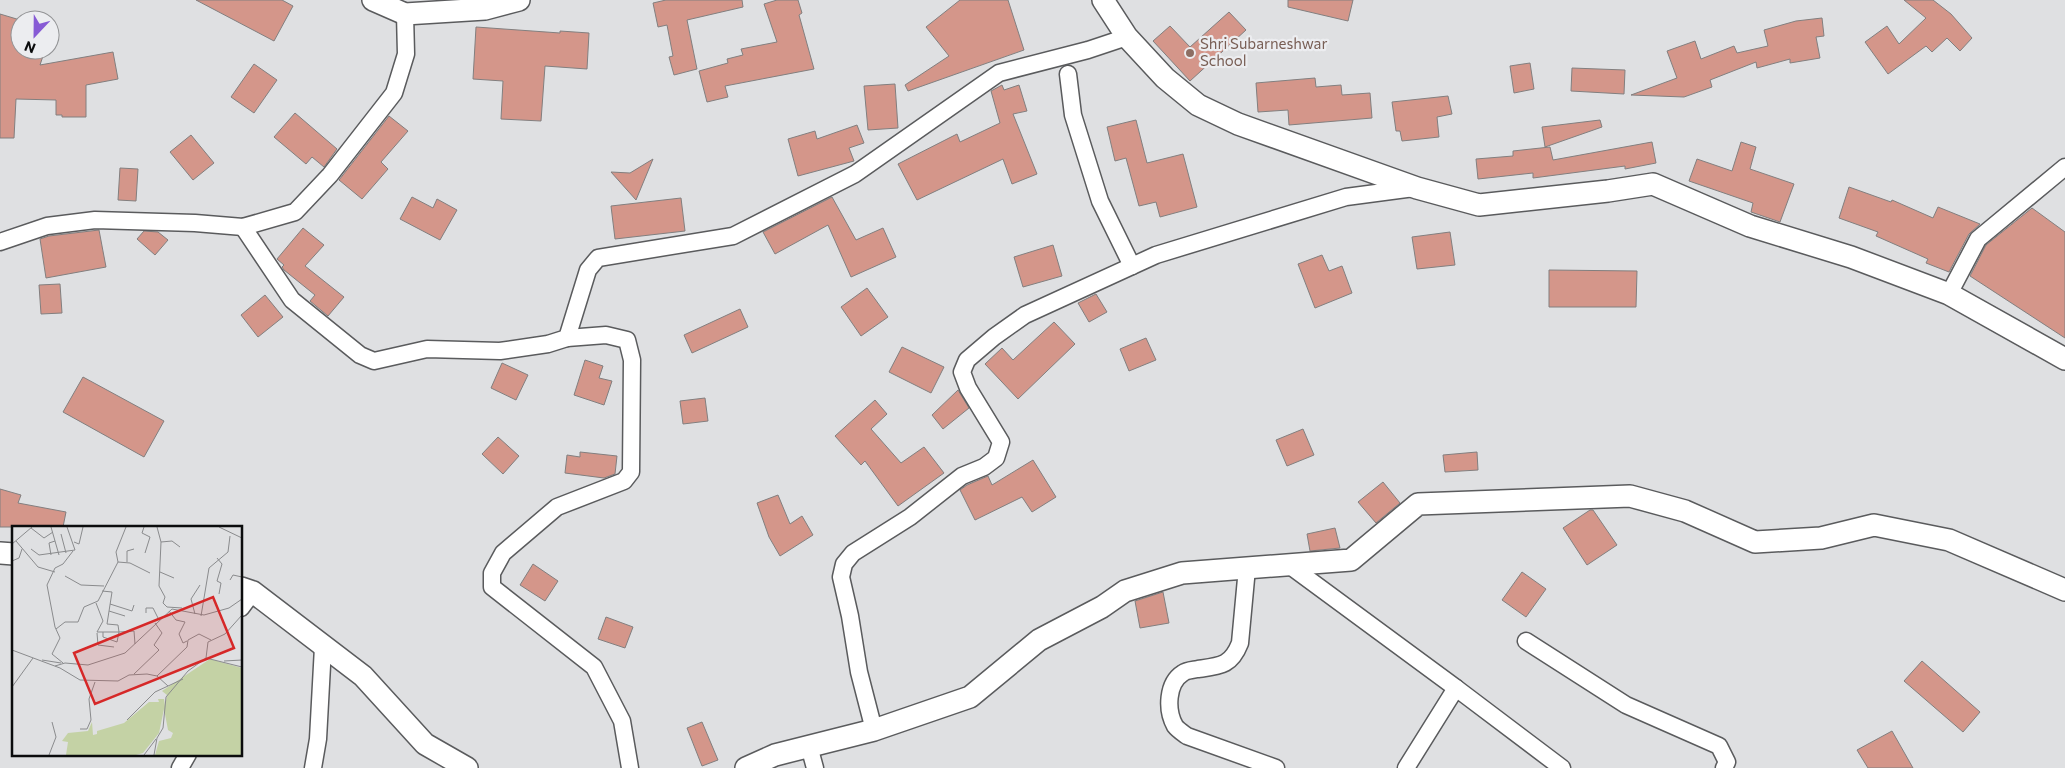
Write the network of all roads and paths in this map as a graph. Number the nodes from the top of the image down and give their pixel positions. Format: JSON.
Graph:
{"nodes":[{"id":1,"x":373,"y":0,"type":"edge"},
{"id":2,"x":519,"y":0,"type":"edge"},
{"id":3,"x":1103,"y":0,"type":"edge"},
{"id":4,"x":405,"y":14,"type":"junction"},
{"id":5,"x":1127,"y":37,"type":"junction"},
{"id":6,"x":1068,"y":74,"type":"dead end"},
{"id":7,"x":2065,"y":168,"type":"edge"},
{"id":8,"x":1417,"y":188,"type":"junction"},
{"id":9,"x":243,"y":227,"type":"junction"},
{"id":10,"x":0,"y":242,"type":"edge"},
{"id":11,"x":1132,"y":266,"type":"junction"},
{"id":12,"x":1949,"y":294,"type":"junction"},
{"id":13,"x":568,"y":338,"type":"junction"},
{"id":14,"x":2065,"y":359,"type":"edge"},
{"id":15,"x":1289,"y":564,"type":"junction"},
{"id":16,"x":1247,"y":568,"type":"junction"},
{"id":17,"x":2065,"y":590,"type":"edge"},
{"id":18,"x":245,"y":596,"type":"edge"},
{"id":19,"x":1526,"y":641,"type":"dead end"},
{"id":20,"x":323,"y":647,"type":"junction"},
{"id":21,"x":1456,"y":688,"type":"junction"},
{"id":22,"x":874,"y":730,"type":"junction"},
{"id":23,"x":425,"y":744,"type":"junction"},
{"id":24,"x":809,"y":746,"type":"junction"},
{"id":25,"x":187,"y":756,"type":"edge"},
{"id":26,"x":180,"y":768,"type":"edge"},
{"id":27,"x":313,"y":768,"type":"edge"},
{"id":28,"x":446,"y":768,"type":"edge"},
{"id":29,"x":467,"y":768,"type":"edge"},
{"id":30,"x":630,"y":768,"type":"edge"},
{"id":31,"x":746,"y":768,"type":"edge"},
{"id":32,"x":815,"y":768,"type":"edge"},
{"id":33,"x":1276,"y":768,"type":"edge"},
{"id":34,"x":1406,"y":768,"type":"edge"},
{"id":35,"x":1562,"y":768,"type":"edge"},
{"id":36,"x":1724,"y":768,"type":"edge"}],
"edges":[{"from":1,"to":4,"type":"street"},
{"from":2,"to":4,"type":"street"},
{"from":3,"to":5,"type":"street"},
{"from":4,"to":9,"type":"street"},
{"from":5,"to":8,"type":"street"},
{"from":5,"to":13,"type":"street"},
{"from":6,"to":11,"type":"street"},
{"from":7,"to":12,"type":"street"},
{"from":8,"to":11,"type":"street"},
{"from":8,"to":12,"type":"street"},
{"from":9,"to":10,"type":"street"},
{"from":9,"to":13,"type":"street"},
{"from":11,"to":22,"type":"street"},
{"from":12,"to":14,"type":"street"},
{"from":13,"to":30,"type":"street"},
{"from":15,"to":16,"type":"street"},
{"from":15,"to":17,"type":"street"},
{"from":15,"to":21,"type":"street"},
{"from":16,"to":22,"type":"street"},
{"from":16,"to":33,"type":"street"},
{"from":18,"to":20,"type":"street"},
{"from":19,"to":36,"type":"street"},
{"from":20,"to":23,"type":"street"},
{"from":20,"to":27,"type":"street"},
{"from":21,"to":34,"type":"street"},
{"from":21,"to":35,"type":"street"},
{"from":22,"to":24,"type":"street"},
{"from":23,"to":28,"type":"street"},
{"from":23,"to":29,"type":"street"},
{"from":24,"to":31,"type":"street"},
{"from":24,"to":32,"type":"street"},
{"from":25,"to":26,"type":"street"}]}
